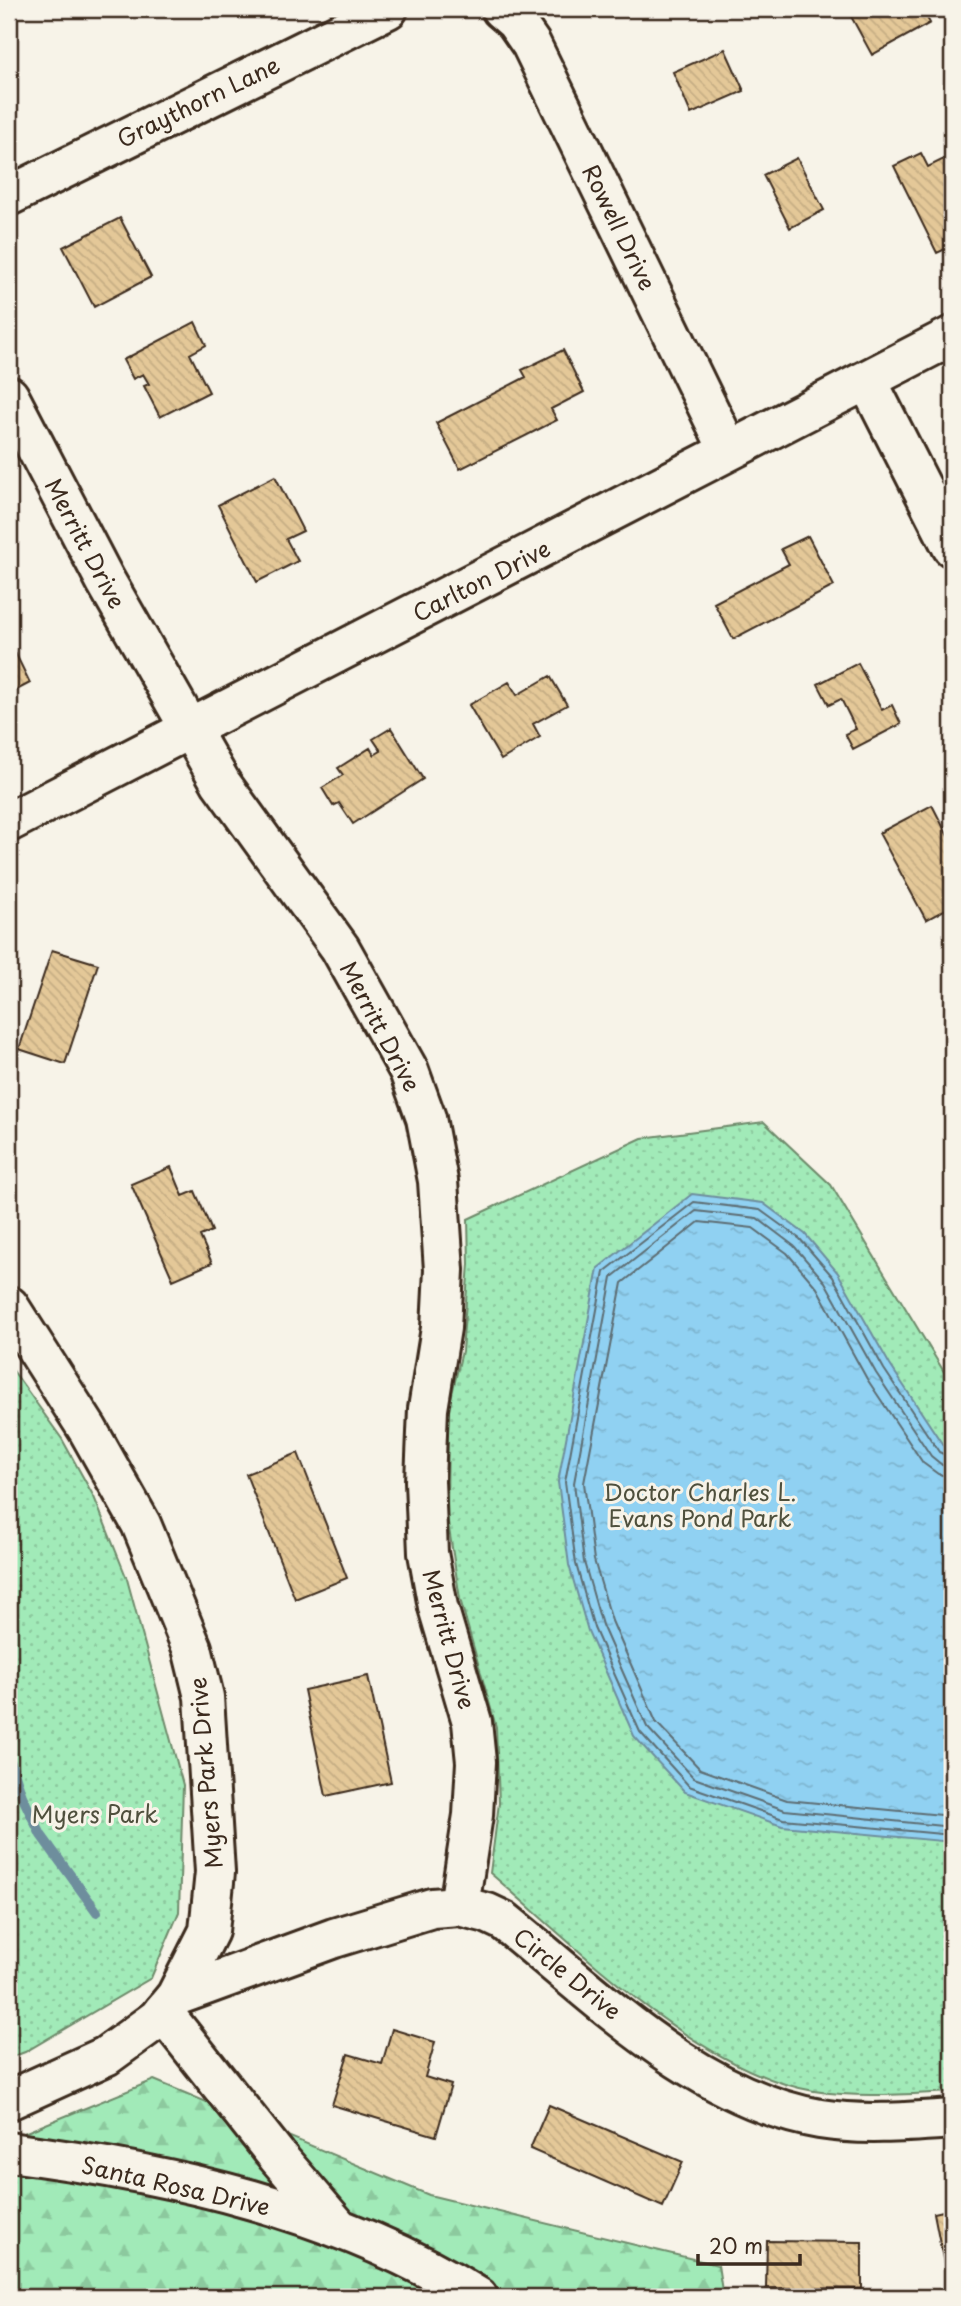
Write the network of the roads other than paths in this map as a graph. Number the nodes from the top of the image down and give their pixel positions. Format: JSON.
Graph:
{"nodes":[{"id":1,"x":388,"y":9,"type":"edge"},
{"id":2,"x":501,"y":9,"type":"edge"},
{"id":3,"x":9,"y":195,"type":"edge"},
{"id":4,"x":952,"y":336,"type":"edge"},
{"id":5,"x":867,"y":380,"type":"junction"},
{"id":6,"x":9,"y":396,"type":"edge"},
{"id":7,"x":729,"y":451,"type":"junction"},
{"id":8,"x":952,"y":547,"type":"edge"},
{"id":9,"x":190,"y":730,"type":"junction"},
{"id":10,"x":9,"y":822,"type":"edge"},
{"id":11,"x":9,"y":1306,"type":"edge"},
{"id":12,"x":459,"y":1906,"type":"junction"},
{"id":13,"x":169,"y":2004,"type":"junction"},
{"id":14,"x":9,"y":2101,"type":"edge"},
{"id":15,"x":952,"y":2119,"type":"edge"},
{"id":16,"x":9,"y":2152,"type":"edge"},
{"id":17,"x":340,"y":2229,"type":"junction"},
{"id":18,"x":478,"y":2297,"type":"edge"}],
"edges":[{"from":1,"to":3,"type":"street","name":"Graythorn Lane"},
{"from":2,"to":7,"type":"street","name":"Rowell Drive"},
{"from":4,"to":5,"type":"street","name":"Carlton Drive"},
{"from":5,"to":7,"type":"street","name":"Carlton Drive"},
{"from":5,"to":8,"type":"street"},
{"from":6,"to":9,"type":"street","name":"Merritt Drive"},
{"from":7,"to":9,"type":"street","name":"Carlton Drive"},
{"from":9,"to":10,"type":"street","name":"Carlton Drive"},
{"from":9,"to":12,"type":"street","name":"Merritt Drive"},
{"from":11,"to":13,"type":"street","name":"Myers Park Drive"},
{"from":12,"to":13,"type":"street","name":"Circle Drive"},
{"from":12,"to":15,"type":"street","name":"Circle Drive"},
{"from":13,"to":14,"type":"street","name":"Myers Park Drive"},
{"from":13,"to":17,"type":"street","name":"Santa Rosa Drive"},
{"from":16,"to":17,"type":"street","name":"Santa Rosa Drive"},
{"from":17,"to":18,"type":"street","name":"Santa Rosa Drive"}]}
